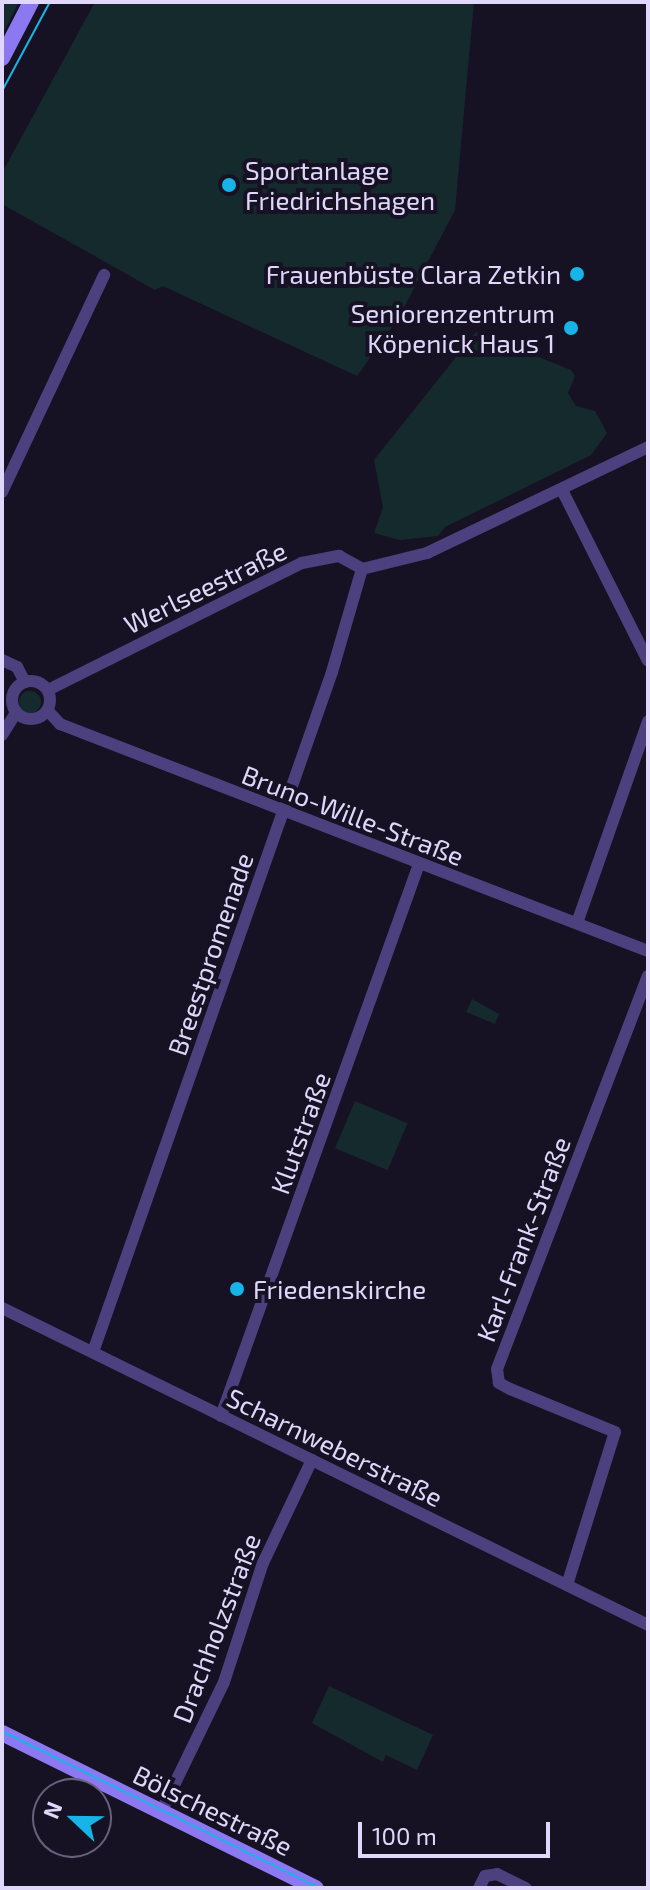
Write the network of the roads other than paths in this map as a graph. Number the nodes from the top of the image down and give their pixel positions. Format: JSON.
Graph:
{"nodes":[{"id":1,"x":31,"y":2,"type":"edge"},
{"id":2,"x":2,"y":58,"type":"edge"},
{"id":3,"x":104,"y":275,"type":"dead end"},
{"id":4,"x":648,"y":447,"type":"edge"},
{"id":5,"x":562,"y":490,"type":"junction"},
{"id":6,"x":2,"y":492,"type":"edge"},
{"id":7,"x":362,"y":569,"type":"junction"},
{"id":8,"x":2,"y":660,"type":"edge"},
{"id":9,"x":648,"y":661,"type":"edge"},
{"id":10,"x":25,"y":682,"type":"junction"},
{"id":11,"x":48,"y":690,"type":"junction"},
{"id":12,"x":48,"y":711,"type":"junction"},
{"id":13,"x":16,"y":713,"type":"junction"},
{"id":14,"x":648,"y":721,"type":"edge"},
{"id":15,"x":2,"y":735,"type":"edge"},
{"id":16,"x":283,"y":812,"type":"junction"},
{"id":17,"x":419,"y":864,"type":"junction"},
{"id":18,"x":577,"y":923,"type":"junction"},
{"id":19,"x":648,"y":951,"type":"edge"},
{"id":20,"x":648,"y":976,"type":"edge"},
{"id":21,"x":2,"y":1308,"type":"edge"},
{"id":22,"x":93,"y":1352,"type":"junction"},
{"id":23,"x":221,"y":1416,"type":"junction"},
{"id":24,"x":312,"y":1460,"type":"junction"},
{"id":25,"x":567,"y":1585,"type":"junction"},
{"id":26,"x":648,"y":1625,"type":"edge"},
{"id":27,"x":2,"y":1733,"type":"edge"},
{"id":28,"x":161,"y":1812,"type":"junction"},
{"id":29,"x":316,"y":1888,"type":"edge"},
{"id":30,"x":479,"y":1888,"type":"edge"},
{"id":31,"x":526,"y":1888,"type":"edge"}],
"edges":[{"from":1,"to":2,"type":"street"},
{"from":3,"to":6,"type":"street"},
{"from":4,"to":5,"type":"street","name":"Werlseestraße"},
{"from":5,"to":7,"type":"street","name":"Werlseestraße"},
{"from":5,"to":9,"type":"street"},
{"from":7,"to":11,"type":"street","name":"Werlseestraße"},
{"from":7,"to":16,"type":"street","name":"Breestpromenade"},
{"from":8,"to":10,"type":"street"},
{"from":10,"to":11,"type":"street"},
{"from":10,"to":13,"type":"street"},
{"from":11,"to":12,"type":"street"},
{"from":12,"to":13,"type":"street"},
{"from":12,"to":16,"type":"street","name":"Bruno-Wille-Straße"},
{"from":13,"to":15,"type":"street"},
{"from":14,"to":18,"type":"street"},
{"from":16,"to":17,"type":"street","name":"Bruno-Wille-Straße"},
{"from":16,"to":22,"type":"street","name":"Breestpromenade"},
{"from":17,"to":18,"type":"street","name":"Bruno-Wille-Straße"},
{"from":17,"to":23,"type":"street","name":"Klutstraße"},
{"from":18,"to":19,"type":"street","name":"Bruno-Wille-Straße"},
{"from":20,"to":25,"type":"street","name":"Karl-Frank-Straße"},
{"from":21,"to":22,"type":"street","name":"Scharnweberstraße"},
{"from":22,"to":23,"type":"street","name":"Scharnweberstraße"},
{"from":23,"to":24,"type":"street","name":"Scharnweberstraße"},
{"from":24,"to":25,"type":"street","name":"Scharnweberstraße"},
{"from":24,"to":28,"type":"street","name":"Drachholzstraße"},
{"from":25,"to":26,"type":"street","name":"Scharnweberstraße"},
{"from":27,"to":28,"type":"street","name":"Bölschestraße"},
{"from":28,"to":29,"type":"street","name":"Bölschestraße"},
{"from":30,"to":31,"type":"street"}]}
